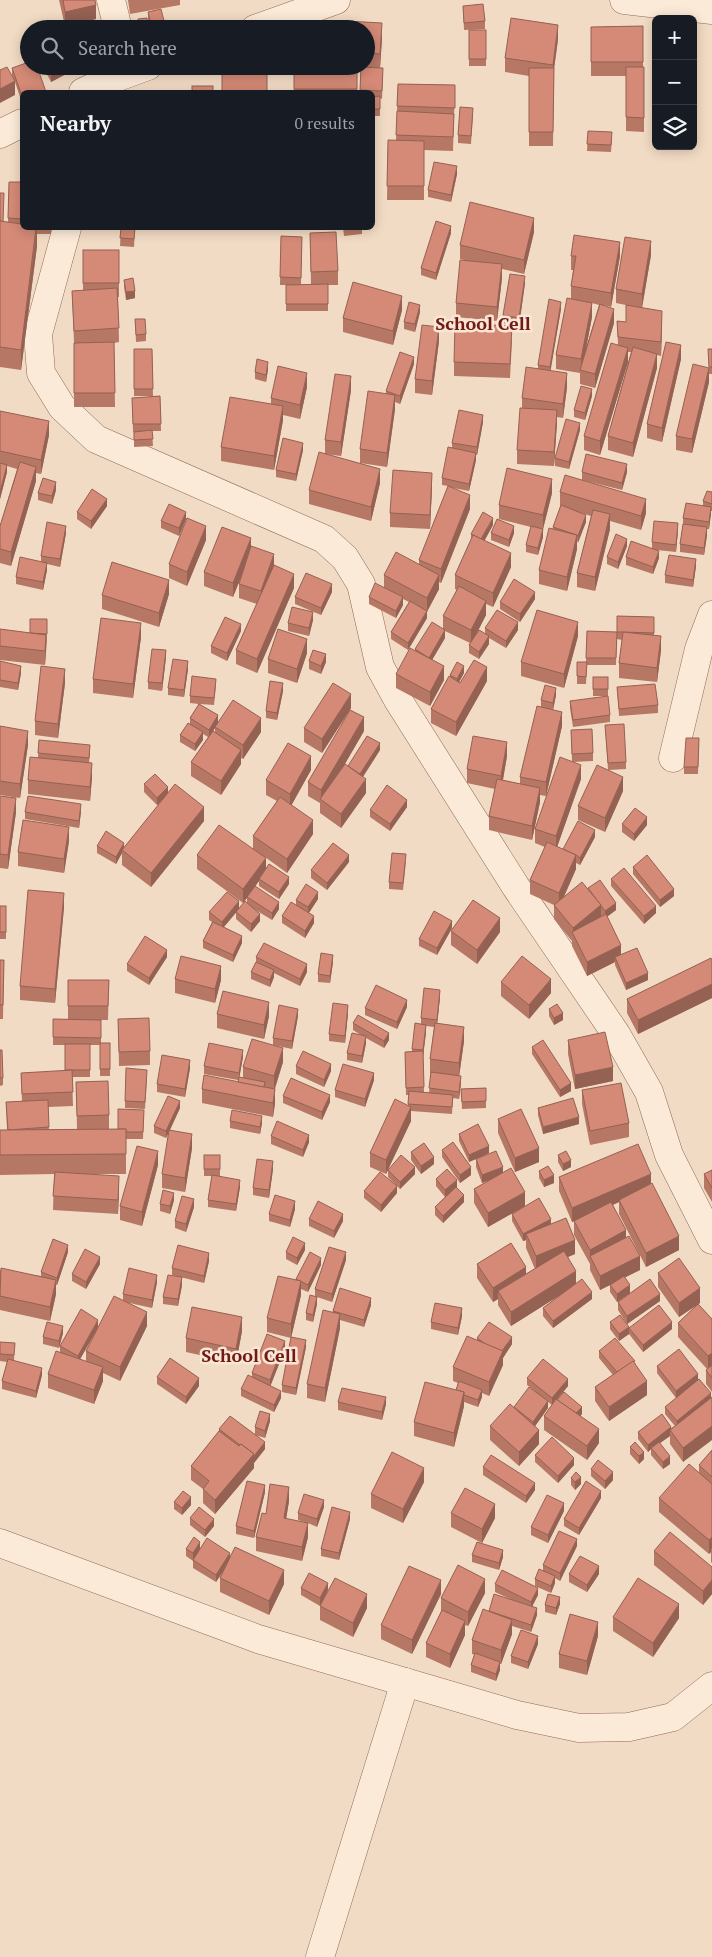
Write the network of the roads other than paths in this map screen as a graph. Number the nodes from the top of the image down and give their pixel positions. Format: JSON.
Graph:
{"nodes":[{"id":1,"x":112,"y":0,"type":"edge"},
{"id":2,"x":336,"y":0,"type":"edge"},
{"id":3,"x":624,"y":0,"type":"edge"},
{"id":4,"x":712,"y":10,"type":"edge"},
{"id":5,"x":116,"y":20,"type":"edge"},
{"id":6,"x":279,"y":20,"type":"edge"},
{"id":7,"x":123,"y":76,"type":"edge"},
{"id":8,"x":88,"y":90,"type":"edge"},
{"id":9,"x":20,"y":124,"type":"edge"},
{"id":10,"x":0,"y":134,"type":"edge"},
{"id":11,"x":66,"y":230,"type":"edge"},
{"id":12,"x":712,"y":615,"type":"edge"},
{"id":13,"x":673,"y":758,"type":"dead end"},
{"id":14,"x":712,"y":1240,"type":"edge"},
{"id":15,"x":0,"y":1543,"type":"edge"},
{"id":16,"x":405,"y":1682,"type":"junction"},
{"id":17,"x":712,"y":1686,"type":"edge"},
{"id":18,"x":320,"y":1957,"type":"edge"}],
"edges":[{"from":1,"to":5,"type":"street"},
{"from":2,"to":6,"type":"street"},
{"from":3,"to":4,"type":"street"},
{"from":7,"to":8,"type":"street"},
{"from":9,"to":10,"type":"street"},
{"from":11,"to":14,"type":"street"},
{"from":12,"to":13,"type":"street"},
{"from":15,"to":16,"type":"street"},
{"from":16,"to":17,"type":"street"},
{"from":16,"to":18,"type":"street"}]}
